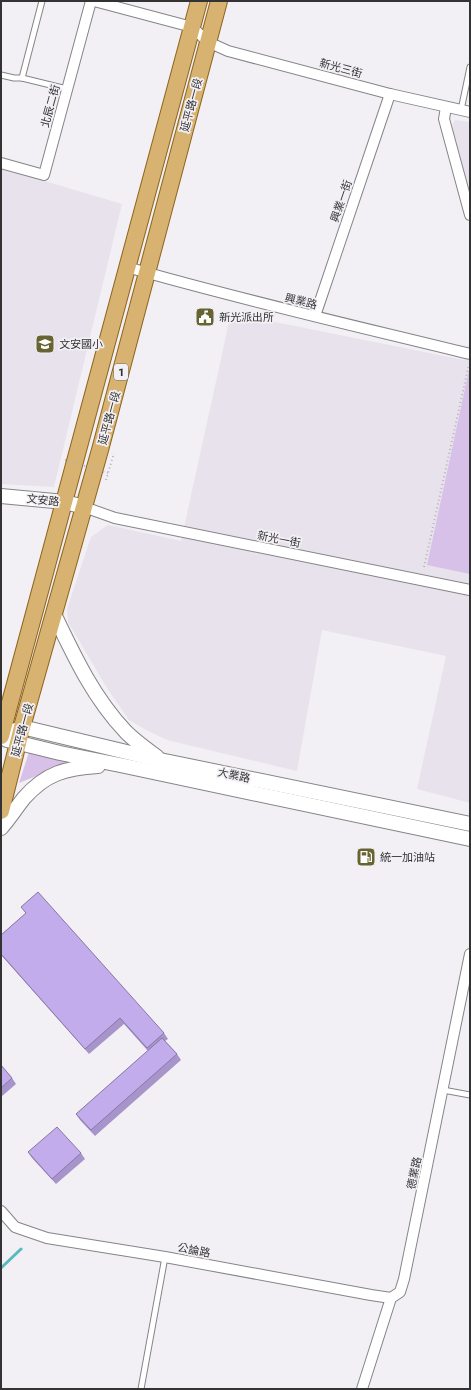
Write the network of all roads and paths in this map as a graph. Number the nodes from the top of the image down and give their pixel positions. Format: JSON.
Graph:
{"nodes":[{"id":1,"x":42,"y":1,"type":"edge"},
{"id":2,"x":91,"y":1,"type":"edge"},
{"id":3,"x":94,"y":1,"type":"edge"},
{"id":4,"x":199,"y":1,"type":"edge"},
{"id":5,"x":220,"y":1,"type":"edge"},
{"id":6,"x":192,"y":27,"type":"junction"},
{"id":7,"x":208,"y":42,"type":"junction"},
{"id":8,"x":470,"y":67,"type":"edge"},
{"id":9,"x":1,"y":75,"type":"edge"},
{"id":10,"x":22,"y":78,"type":"junction"},
{"id":11,"x":67,"y":89,"type":"junction"},
{"id":12,"x":390,"y":94,"type":"junction"},
{"id":13,"x":446,"y":107,"type":"junction"},
{"id":14,"x":466,"y":111,"type":"edge"},
{"id":15,"x":1,"y":163,"type":"edge"},
{"id":16,"x":470,"y":215,"type":"edge"},
{"id":17,"x":128,"y":267,"type":"junction"},
{"id":18,"x":147,"y":273,"type":"junction"},
{"id":19,"x":315,"y":316,"type":"junction"},
{"id":20,"x":469,"y":359,"type":"edge"},
{"id":21,"x":114,"y":453,"type":"dead end"},
{"id":22,"x":64,"y":460,"type":"dead end"},
{"id":23,"x":108,"y":473,"type":"junction"},
{"id":24,"x":104,"y":485,"type":"dead end"},
{"id":25,"x":1,"y":496,"type":"edge"},
{"id":26,"x":65,"y":502,"type":"junction"},
{"id":27,"x":84,"y":507,"type":"junction"},
{"id":28,"x":424,"y":567,"type":"dead end"},
{"id":29,"x":470,"y":590,"type":"edge"},
{"id":30,"x":54,"y":614,"type":"junction"},
{"id":31,"x":22,"y":727,"type":"junction"},
{"id":32,"x":1,"y":737,"type":"edge"},
{"id":33,"x":19,"y":743,"type":"junction"},
{"id":34,"x":160,"y":760,"type":"junction"},
{"id":35,"x":120,"y":765,"type":"junction"},
{"id":36,"x":233,"y":782,"type":"junction"},
{"id":37,"x":394,"y":808,"type":"junction"},
{"id":38,"x":1,"y":811,"type":"edge"},
{"id":39,"x":392,"y":822,"type":"junction"},
{"id":40,"x":470,"y":824,"type":"edge"},
{"id":41,"x":1,"y":828,"type":"edge"},
{"id":42,"x":470,"y":839,"type":"edge"},
{"id":43,"x":470,"y":954,"type":"edge"},
{"id":44,"x":443,"y":1090,"type":"junction"},
{"id":45,"x":470,"y":1095,"type":"edge"},
{"id":46,"x":1,"y":1211,"type":"edge"},
{"id":47,"x":165,"y":1257,"type":"junction"},
{"id":48,"x":391,"y":1298,"type":"junction"},
{"id":49,"x":141,"y":1389,"type":"edge"},
{"id":50,"x":362,"y":1389,"type":"edge"}],
"edges":[{"from":1,"to":10,"type":"lane"},
{"from":2,"to":11,"type":"street","name":"北辰二街"},
{"from":3,"to":6,"type":"street"},
{"from":4,"to":6,"type":"main road","name":"延平路一段","number":"1"},
{"from":5,"to":7,"type":"main road","name":"延平路一段","number":"1"},
{"from":6,"to":7,"type":"street","name":"新光三街"},
{"from":6,"to":17,"type":"main road","name":"延平路一段","number":"1"},
{"from":7,"to":12,"type":"street","name":"新光三街"},
{"from":7,"to":18,"type":"main road","name":"延平路一段","number":"1"},
{"from":8,"to":14,"type":"lane"},
{"from":9,"to":10,"type":"lane"},
{"from":10,"to":11,"type":"lane"},
{"from":11,"to":15,"type":"street","name":"北辰二街"},
{"from":12,"to":13,"type":"street","name":"新光三街"},
{"from":12,"to":19,"type":"street","name":"興業一街"},
{"from":13,"to":14,"type":"street","name":"新光三街"},
{"from":13,"to":16,"type":"street"},
{"from":17,"to":18,"type":"street","name":"興業路"},
{"from":17,"to":26,"type":"main road","name":"延平路一段","number":"1"},
{"from":18,"to":19,"type":"street","name":"興業路"},
{"from":18,"to":27,"type":"main road","name":"延平路一段","number":"1"},
{"from":19,"to":20,"type":"street","name":"興業路"},
{"from":20,"to":28,"type":"path"},
{"from":21,"to":23,"type":"path"},
{"from":22,"to":23,"type":"path","bridge":true},
{"from":23,"to":24,"type":"path"},
{"from":25,"to":26,"type":"main road","name":"文安路"},
{"from":26,"to":27,"type":"main road","name":"文安路"},
{"from":26,"to":32,"type":"main road","name":"延平路一段","number":"1"},
{"from":27,"to":29,"type":"street","name":"新光一街"},
{"from":27,"to":30,"type":"main road","name":"延平路一段","number":"1"},
{"from":30,"to":31,"type":"main road","name":"延平路一段","number":"1"},
{"from":30,"to":34,"type":"main road"},
{"from":31,"to":32,"type":"main road"},
{"from":31,"to":33,"type":"main road","name":"延平路一段","number":"1"},
{"from":31,"to":34,"type":"main road","name":"大業路"},
{"from":32,"to":33,"type":"main road","name":"大業路"},
{"from":33,"to":35,"type":"main road","name":"大業路"},
{"from":33,"to":38,"type":"main road","name":"延平路一段","number":"1"},
{"from":34,"to":36,"type":"main road","name":"大業路"},
{"from":35,"to":36,"type":"main road","name":"大業路"},
{"from":35,"to":41,"type":"main road"},
{"from":36,"to":37,"type":"main road","name":"大業路"},
{"from":36,"to":39,"type":"main road","name":"大業路"},
{"from":37,"to":39,"type":"main road"},
{"from":37,"to":40,"type":"main road","name":"大業路"},
{"from":39,"to":42,"type":"main road","name":"大業路"},
{"from":43,"to":44,"type":"street","name":"德業路"},
{"from":44,"to":45,"type":"lane"},
{"from":44,"to":48,"type":"street","name":"德業路"},
{"from":46,"to":47,"type":"street","name":"公論路"},
{"from":47,"to":48,"type":"street","name":"公論路"},
{"from":47,"to":49,"type":"lane"},
{"from":48,"to":50,"type":"street","name":"德業路"}]}
